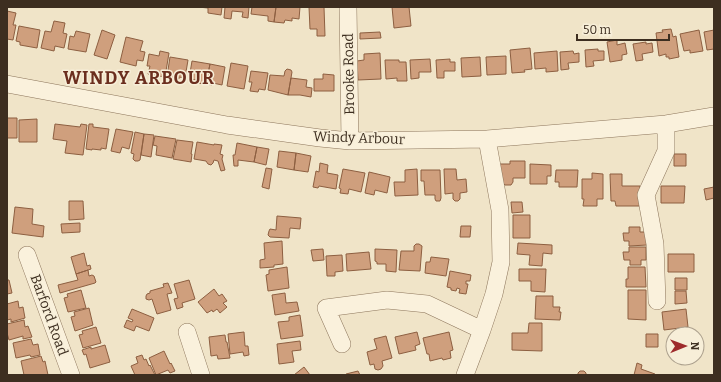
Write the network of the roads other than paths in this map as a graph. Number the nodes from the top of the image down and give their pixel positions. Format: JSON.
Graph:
{"nodes":[{"id":1,"x":348,"y":7,"type":"edge"},
{"id":2,"x":7,"y":84,"type":"edge"},
{"id":3,"x":714,"y":116,"type":"edge"},
{"id":4,"x":666,"y":124,"type":"junction"},
{"id":5,"x":487,"y":139,"type":"junction"},
{"id":6,"x":350,"y":141,"type":"junction"},
{"id":7,"x":27,"y":254,"type":"dead end"},
{"id":8,"x":657,"y":301,"type":"dead end"},
{"id":9,"x":482,"y":330,"type":"junction"},
{"id":10,"x":187,"y":332,"type":"dead end"},
{"id":11,"x":342,"y":344,"type":"dead end"},
{"id":12,"x":71,"y":375,"type":"edge"},
{"id":13,"x":200,"y":375,"type":"edge"},
{"id":14,"x":465,"y":375,"type":"edge"}],
"edges":[{"from":1,"to":6,"type":"street","name":"Brooke Road"},
{"from":2,"to":6,"type":"street","name":"Windy Arbour"},
{"from":3,"to":4,"type":"street","name":"Windy Arbour"},
{"from":4,"to":5,"type":"street","name":"Windy Arbour"},
{"from":4,"to":8,"type":"street"},
{"from":5,"to":6,"type":"street","name":"Windy Arbour"},
{"from":5,"to":9,"type":"street"},
{"from":7,"to":12,"type":"street","name":"Barford Road"},
{"from":9,"to":11,"type":"street"},
{"from":9,"to":14,"type":"street"},
{"from":10,"to":13,"type":"street"}]}
